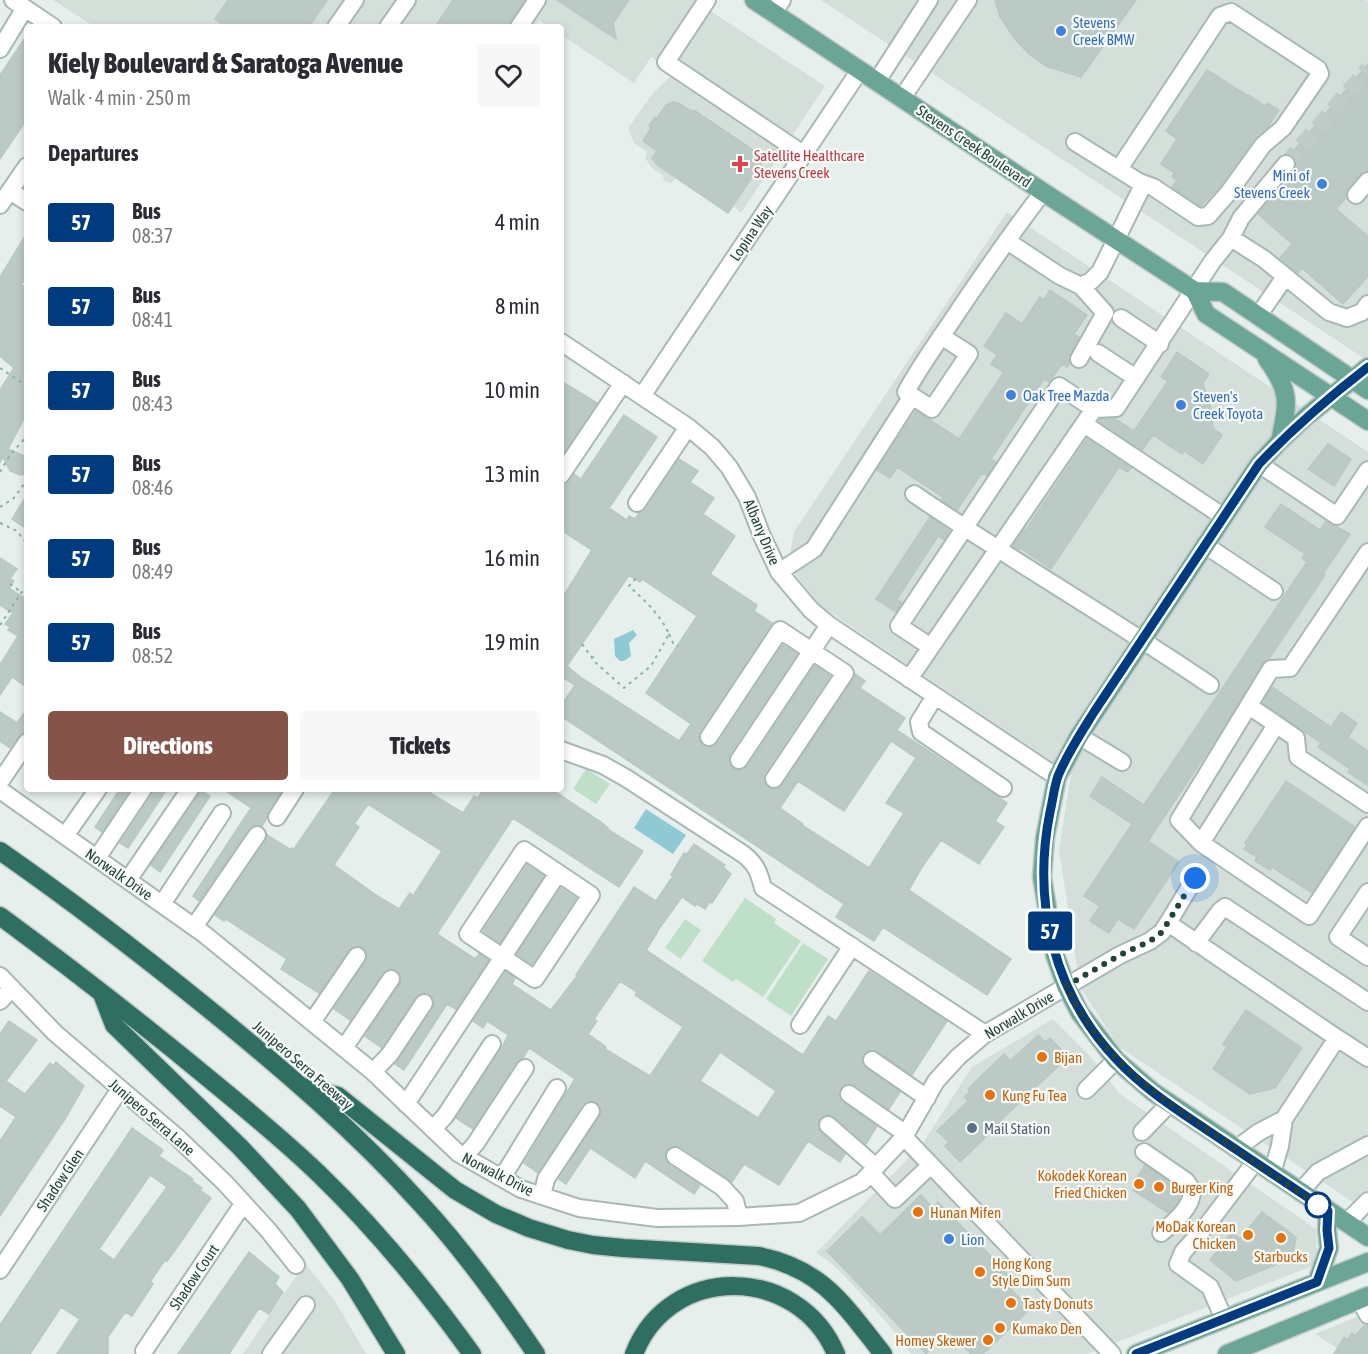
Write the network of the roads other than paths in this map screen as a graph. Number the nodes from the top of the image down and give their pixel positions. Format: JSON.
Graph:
{"nodes":[{"id":1,"x":355,"y":0,"type":"edge"},
{"id":2,"x":407,"y":0,"type":"edge"},
{"id":3,"x":537,"y":0,"type":"edge"},
{"id":4,"x":707,"y":0,"type":"edge"},
{"id":5,"x":754,"y":0,"type":"edge"},
{"id":6,"x":929,"y":0,"type":"edge"},
{"id":7,"x":968,"y":0,"type":"edge"},
{"id":8,"x":19,"y":4,"type":"edge"},
{"id":9,"x":777,"y":6,"type":"edge"},
{"id":10,"x":49,"y":24,"type":"edge"},
{"id":11,"x":338,"y":24,"type":"edge"},
{"id":12,"x":390,"y":24,"type":"edge"},
{"id":13,"x":521,"y":24,"type":"edge"},
{"id":14,"x":0,"y":49,"type":"edge"},
{"id":15,"x":860,"y":70,"type":"junction"},
{"id":16,"x":877,"y":81,"type":"junction"},
{"id":17,"x":902,"y":98,"type":"junction"},
{"id":18,"x":1076,"y":142,"type":"dead end"},
{"id":19,"x":803,"y":154,"type":"junction"},
{"id":20,"x":1286,"y":164,"type":"tunnel mouth"},
{"id":21,"x":1119,"y":168,"type":"junction"},
{"id":22,"x":24,"y":170,"type":"edge"},
{"id":23,"x":1368,"y":181,"type":"edge"},
{"id":24,"x":1139,"y":182,"type":"junction"},
{"id":25,"x":10,"y":191,"type":"junction"},
{"id":26,"x":1043,"y":192,"type":"junction"},
{"id":27,"x":1356,"y":195,"type":"dead end"},
{"id":28,"x":24,"y":200,"type":"edge"},
{"id":29,"x":0,"y":205,"type":"edge"},
{"id":30,"x":1231,"y":237,"type":"junction"},
{"id":31,"x":1116,"y":239,"type":"junction"},
{"id":32,"x":1007,"y":241,"type":"junction"},
{"id":33,"x":1285,"y":277,"type":"junction"},
{"id":34,"x":1081,"y":286,"type":"junction"},
{"id":35,"x":1195,"y":291,"type":"junction"},
{"id":36,"x":1368,"y":304,"type":"edge"},
{"id":37,"x":1258,"y":316,"type":"junction"},
{"id":38,"x":1121,"y":318,"type":"dead end"},
{"id":39,"x":941,"y":336,"type":"junction"},
{"id":40,"x":564,"y":344,"type":"edge"},
{"id":41,"x":1160,"y":344,"type":"junction"},
{"id":42,"x":1260,"y":350,"type":"junction"},
{"id":43,"x":1098,"y":353,"type":"dead end"},
{"id":44,"x":1079,"y":359,"type":"dead end"},
{"id":45,"x":1368,"y":367,"type":"edge"},
{"id":46,"x":1136,"y":378,"type":"junction"},
{"id":47,"x":1352,"y":379,"type":"junction"},
{"id":48,"x":623,"y":383,"type":"junction"},
{"id":49,"x":1368,"y":390,"type":"edge"},
{"id":50,"x":642,"y":396,"type":"junction"},
{"id":51,"x":912,"y":396,"type":"junction"},
{"id":52,"x":1330,"y":396,"type":"junction"},
{"id":53,"x":1094,"y":409,"type":"junction"},
{"id":54,"x":1368,"y":421,"type":"edge"},
{"id":55,"x":1084,"y":424,"type":"junction"},
{"id":56,"x":688,"y":427,"type":"junction"},
{"id":57,"x":1280,"y":441,"type":"junction"},
{"id":58,"x":1259,"y":464,"type":"junction"},
{"id":59,"x":1368,"y":470,"type":"edge"},
{"id":60,"x":564,"y":471,"type":"edge"},
{"id":61,"x":914,"y":494,"type":"dead end"},
{"id":62,"x":637,"y":503,"type":"dead end"},
{"id":63,"x":1224,"y":517,"type":"junction"},
{"id":64,"x":964,"y":528,"type":"junction"},
{"id":65,"x":1205,"y":545,"type":"junction"},
{"id":66,"x":997,"y":549,"type":"junction"},
{"id":67,"x":1368,"y":552,"type":"edge"},
{"id":68,"x":779,"y":572,"type":"junction"},
{"id":69,"x":1274,"y":591,"type":"dead end"},
{"id":70,"x":829,"y":625,"type":"junction"},
{"id":71,"x":1142,"y":642,"type":"junction"},
{"id":72,"x":931,"y":647,"type":"junction"},
{"id":73,"x":812,"y":651,"type":"junction"},
{"id":74,"x":909,"y":679,"type":"junction"},
{"id":75,"x":1210,"y":685,"type":"dead end"},
{"id":76,"x":935,"y":696,"type":"junction"},
{"id":77,"x":1249,"y":706,"type":"junction"},
{"id":78,"x":1276,"y":725,"type":"junction"},
{"id":79,"x":709,"y":736,"type":"dead end"},
{"id":80,"x":1079,"y":736,"type":"junction"},
{"id":81,"x":24,"y":746,"type":"edge"},
{"id":82,"x":564,"y":751,"type":"edge"},
{"id":83,"x":739,"y":760,"type":"dead end"},
{"id":84,"x":1122,"y":762,"type":"dead end"},
{"id":85,"x":1057,"y":777,"type":"junction"},
{"id":86,"x":774,"y":779,"type":"dead end"},
{"id":87,"x":0,"y":782,"type":"edge"},
{"id":88,"x":1003,"y":788,"type":"dead end"},
{"id":89,"x":0,"y":790,"type":"edge"},
{"id":90,"x":96,"y":792,"type":"edge"},
{"id":91,"x":141,"y":792,"type":"edge"},
{"id":92,"x":187,"y":792,"type":"edge"},
{"id":93,"x":293,"y":792,"type":"edge"},
{"id":94,"x":1368,"y":804,"type":"edge"},
{"id":95,"x":222,"y":813,"type":"dead end"},
{"id":96,"x":277,"y":817,"type":"dead end"},
{"id":97,"x":1368,"y":826,"type":"edge"},
{"id":98,"x":257,"y":835,"type":"dead end"},
{"id":99,"x":65,"y":836,"type":"junction"},
{"id":100,"x":1201,"y":843,"type":"junction"},
{"id":101,"x":0,"y":851,"type":"edge"},
{"id":102,"x":97,"y":858,"type":"junction"},
{"id":103,"x":558,"y":873,"type":"junction"},
{"id":104,"x":1195,"y":878,"type":"dead end"},
{"id":105,"x":128,"y":880,"type":"junction"},
{"id":106,"x":1368,"y":892,"type":"edge"},
{"id":107,"x":162,"y":904,"type":"junction"},
{"id":108,"x":0,"y":916,"type":"edge"},
{"id":109,"x":1168,"y":923,"type":"junction"},
{"id":110,"x":194,"y":927,"type":"junction"},
{"id":111,"x":1197,"y":942,"type":"junction"},
{"id":112,"x":852,"y":946,"type":"junction"},
{"id":113,"x":357,"y":956,"type":"dead end"},
{"id":114,"x":503,"y":957,"type":"junction"},
{"id":115,"x":1368,"y":957,"type":"edge"},
{"id":116,"x":0,"y":976,"type":"edge"},
{"id":117,"x":391,"y":979,"type":"dead end"},
{"id":118,"x":1066,"y":986,"type":"junction"},
{"id":119,"x":12,"y":988,"type":"junction"},
{"id":120,"x":102,"y":992,"type":"junction"},
{"id":121,"x":0,"y":1001,"type":"edge"},
{"id":122,"x":1368,"y":1002,"type":"edge"},
{"id":123,"x":424,"y":1003,"type":"dead end"},
{"id":124,"x":312,"y":1022,"type":"junction"},
{"id":125,"x":800,"y":1025,"type":"dead end"},
{"id":126,"x":985,"y":1034,"type":"junction"},
{"id":127,"x":1337,"y":1038,"type":"junction"},
{"id":128,"x":492,"y":1044,"type":"dead end"},
{"id":129,"x":344,"y":1048,"type":"junction"},
{"id":130,"x":1368,"y":1058,"type":"edge"},
{"id":131,"x":872,"y":1060,"type":"dead end"},
{"id":132,"x":1116,"y":1060,"type":"junction"},
{"id":133,"x":525,"y":1068,"type":"dead end"},
{"id":134,"x":373,"y":1072,"type":"junction"},
{"id":135,"x":303,"y":1087,"type":"junction"},
{"id":136,"x":557,"y":1088,"type":"dead end"},
{"id":137,"x":120,"y":1089,"type":"junction"},
{"id":138,"x":1086,"y":1090,"type":"dead end"},
{"id":139,"x":849,"y":1094,"type":"dead end"},
{"id":140,"x":927,"y":1098,"type":"junction"},
{"id":141,"x":406,"y":1104,"type":"junction"},
{"id":142,"x":1169,"y":1104,"type":"junction"},
{"id":143,"x":591,"y":1111,"type":"dead end"},
{"id":144,"x":1284,"y":1119,"type":"junction"},
{"id":145,"x":828,"y":1125,"type":"dead end"},
{"id":146,"x":433,"y":1130,"type":"junction"},
{"id":147,"x":1142,"y":1132,"type":"dead end"},
{"id":148,"x":905,"y":1136,"type":"junction"},
{"id":149,"x":1368,"y":1145,"type":"edge"},
{"id":150,"x":1236,"y":1149,"type":"junction"},
{"id":151,"x":1144,"y":1152,"type":"dead end"},
{"id":152,"x":675,"y":1156,"type":"dead end"},
{"id":153,"x":464,"y":1157,"type":"junction"},
{"id":154,"x":1255,"y":1162,"type":"junction"},
{"id":155,"x":931,"y":1165,"type":"junction"},
{"id":156,"x":873,"y":1170,"type":"junction"},
{"id":157,"x":1272,"y":1173,"type":"junction"},
{"id":158,"x":502,"y":1178,"type":"junction"},
{"id":159,"x":1300,"y":1192,"type":"junction"},
{"id":160,"x":542,"y":1196,"type":"junction"},
{"id":161,"x":1368,"y":1201,"type":"edge"},
{"id":162,"x":243,"y":1204,"type":"junction"},
{"id":163,"x":1328,"y":1211,"type":"junction"},
{"id":164,"x":739,"y":1217,"type":"junction"},
{"id":165,"x":1346,"y":1223,"type":"junction"},
{"id":166,"x":1161,"y":1233,"type":"dead end"},
{"id":167,"x":1368,"y":1237,"type":"edge"},
{"id":168,"x":1368,"y":1262,"type":"edge"},
{"id":169,"x":296,"y":1266,"type":"dead end"},
{"id":170,"x":0,"y":1270,"type":"edge"},
{"id":171,"x":1317,"y":1282,"type":"junction"},
{"id":172,"x":306,"y":1305,"type":"dead end"},
{"id":173,"x":1367,"y":1306,"type":"edge"},
{"id":174,"x":1224,"y":1319,"type":"junction"},
{"id":175,"x":144,"y":1351,"type":"dead end"},
{"id":176,"x":271,"y":1354,"type":"edge"},
{"id":177,"x":396,"y":1354,"type":"edge"},
{"id":178,"x":472,"y":1354,"type":"edge"},
{"id":179,"x":536,"y":1354,"type":"edge"},
{"id":180,"x":634,"y":1354,"type":"edge"},
{"id":181,"x":836,"y":1354,"type":"edge"},
{"id":182,"x":883,"y":1354,"type":"edge"},
{"id":183,"x":1112,"y":1354,"type":"edge"},
{"id":184,"x":1136,"y":1354,"type":"edge"},
{"id":185,"x":1227,"y":1354,"type":"edge"}],
"edges":[{"from":1,"to":11,"type":"street"},
{"from":2,"to":12,"type":"street"},
{"from":3,"to":13,"type":"street"},
{"from":4,"to":19,"type":"street"},
{"from":5,"to":9,"type":"main road","name":"Stevens Creek Boulevard"},
{"from":6,"to":16,"type":"street"},
{"from":7,"to":17,"type":"street"},
{"from":8,"to":10,"type":"street"},
{"from":8,"to":14,"type":"street"},
{"from":9,"to":15,"type":"main road","name":"Stevens Creek Boulevard"},
{"from":15,"to":16,"type":"main road","name":"Stevens Creek Boulevard"},
{"from":15,"to":19,"type":"street","name":"Lopina Way"},
{"from":16,"to":17,"type":"main road","name":"Stevens Creek Boulevard"},
{"from":17,"to":26,"type":"main road","name":"Stevens Creek Boulevard"},
{"from":18,"to":21,"type":"street"},
{"from":19,"to":50,"type":"street","name":"Lopina Way"},
{"from":20,"to":30,"type":"street"},
{"from":21,"to":24,"type":"street"},
{"from":21,"to":24,"type":"street"},
{"from":22,"to":25,"type":"street"},
{"from":23,"to":27,"type":"street"},
{"from":24,"to":31,"type":"street"},
{"from":25,"to":28,"type":"street"},
{"from":25,"to":29,"type":"street"},
{"from":26,"to":31,"type":"main road","name":"Stevens Creek Boulevard"},
{"from":26,"to":32,"type":"street"},
{"from":30,"to":33,"type":"street"},
{"from":30,"to":35,"type":"street"},
{"from":31,"to":34,"type":"street"},
{"from":31,"to":35,"type":"main road","name":"Stevens Creek Boulevard"},
{"from":32,"to":34,"type":"street"},
{"from":32,"to":39,"type":"street"},
{"from":33,"to":36,"type":"street"},
{"from":33,"to":37,"type":"street"},
{"from":34,"to":44,"type":"street"},
{"from":35,"to":37,"type":"main road","name":"Stevens Creek Boulevard"},
{"from":35,"to":41,"type":"street"},
{"from":35,"to":42,"type":"main road","name":"Stevens Creek Boulevard"},
{"from":37,"to":47,"type":"main road","name":"Stevens Creek Boulevard"},
{"from":38,"to":41,"type":"street"},
{"from":39,"to":51,"type":"street"},
{"from":39,"to":51,"type":"street"},
{"from":40,"to":48,"type":"street","name":"Albany Drive"},
{"from":41,"to":46,"type":"street"},
{"from":42,"to":52,"type":"main road","name":"Stevens Creek Boulevard"},
{"from":42,"to":57,"type":"main road"},
{"from":43,"to":46,"type":"street"},
{"from":45,"to":47,"type":"main road"},
{"from":46,"to":53,"type":"street"},
{"from":47,"to":49,"type":"main road","name":"Stevens Creek Boulevard"},
{"from":47,"to":52,"type":"main road"},
{"from":48,"to":50,"type":"street","name":"Albany Drive"},
{"from":48,"to":60,"type":"street"},
{"from":50,"to":56,"type":"street","name":"Albany Drive"},
{"from":51,"to":68,"type":"street"},
{"from":52,"to":54,"type":"main road","name":"Stevens Creek Boulevard"},
{"from":52,"to":57,"type":"main road"},
{"from":53,"to":55,"type":"street"},
{"from":53,"to":64,"type":"street"},
{"from":55,"to":63,"type":"street"},
{"from":55,"to":66,"type":"street"},
{"from":56,"to":62,"type":"street"},
{"from":56,"to":68,"type":"street","name":"Albany Drive"},
{"from":57,"to":58,"type":"main road"},
{"from":58,"to":59,"type":"street"},
{"from":58,"to":63,"type":"main road"},
{"from":61,"to":64,"type":"street"},
{"from":63,"to":65,"type":"main road"},
{"from":64,"to":66,"type":"street"},
{"from":64,"to":72,"type":"street"},
{"from":65,"to":69,"type":"street"},
{"from":65,"to":71,"type":"main road"},
{"from":66,"to":71,"type":"street"},
{"from":66,"to":72,"type":"street"},
{"from":67,"to":77,"type":"street"},
{"from":68,"to":70,"type":"street","name":"Albany Drive"},
{"from":70,"to":73,"type":"street"},
{"from":70,"to":74,"type":"street","name":"Albany Drive"},
{"from":71,"to":75,"type":"street"},
{"from":71,"to":80,"type":"main road"},
{"from":72,"to":74,"type":"street"},
{"from":73,"to":79,"type":"street"},
{"from":73,"to":83,"type":"street"},
{"from":73,"to":86,"type":"street"},
{"from":74,"to":76,"type":"street","name":"Albany Drive"},
{"from":76,"to":85,"type":"street","name":"Albany Drive"},
{"from":76,"to":88,"type":"street"},
{"from":77,"to":78,"type":"street"},
{"from":77,"to":100,"type":"street"},
{"from":78,"to":94,"type":"street"},
{"from":78,"to":100,"type":"street"},
{"from":80,"to":84,"type":"street"},
{"from":80,"to":85,"type":"main road"},
{"from":81,"to":87,"type":"street"},
{"from":82,"to":112,"type":"street"},
{"from":85,"to":118,"type":"main road"},
{"from":89,"to":99,"type":"street","name":"Norwalk Drive"},
{"from":90,"to":99,"type":"street"},
{"from":91,"to":102,"type":"street"},
{"from":92,"to":105,"type":"street"},
{"from":93,"to":96,"type":"street"},
{"from":95,"to":107,"type":"street"},
{"from":97,"to":100,"type":"street"},
{"from":98,"to":110,"type":"street"},
{"from":99,"to":102,"type":"street","name":"Norwalk Drive"},
{"from":101,"to":135,"type":"highway","name":"Junipero Serra Freeway"},
{"from":102,"to":105,"type":"street","name":"Norwalk Drive"},
{"from":103,"to":114,"type":"street"},
{"from":103,"to":114,"type":"street"},
{"from":103,"to":114,"type":"street"},
{"from":104,"to":109,"type":"street","name":"Norwalk Drive"},
{"from":105,"to":107,"type":"street","name":"Norwalk Drive"},
{"from":106,"to":115,"type":"street"},
{"from":107,"to":110,"type":"street","name":"Norwalk Drive"},
{"from":108,"to":120,"type":"highway"},
{"from":109,"to":111,"type":"street"},
{"from":109,"to":118,"type":"street","name":"Norwalk Drive"},
{"from":110,"to":124,"type":"street","name":"Norwalk Drive"},
{"from":111,"to":122,"type":"street"},
{"from":111,"to":127,"type":"street"},
{"from":112,"to":125,"type":"street"},
{"from":112,"to":126,"type":"street"},
{"from":113,"to":124,"type":"street"},
{"from":114,"to":141,"type":"street"},
{"from":116,"to":119,"type":"street","name":"Junipero Serra Lane"},
{"from":117,"to":129,"type":"street"},
{"from":118,"to":126,"type":"street","name":"Norwalk Drive"},
{"from":118,"to":132,"type":"main road"},
{"from":119,"to":121,"type":"street"},
{"from":119,"to":137,"type":"street","name":"Junipero Serra Lane"},
{"from":120,"to":177,"type":"highway"},
{"from":120,"to":178,"type":"highway"},
{"from":123,"to":134,"type":"street"},
{"from":124,"to":129,"type":"street","name":"Norwalk Drive"},
{"from":126,"to":140,"type":"street","name":"Norwalk Drive"},
{"from":127,"to":130,"type":"street"},
{"from":127,"to":144,"type":"street"},
{"from":128,"to":146,"type":"street"},
{"from":129,"to":134,"type":"street","name":"Norwalk Drive"},
{"from":131,"to":140,"type":"street"},
{"from":132,"to":138,"type":"street"},
{"from":132,"to":142,"type":"main road"},
{"from":133,"to":153,"type":"street"},
{"from":134,"to":141,"type":"street","name":"Norwalk Drive"},
{"from":135,"to":179,"type":"highway","name":"Junipero Serra Freeway"},
{"from":135,"to":182,"type":"highway"},
{"from":136,"to":158,"type":"street"},
{"from":137,"to":162,"type":"street","name":"Junipero Serra Lane"},
{"from":137,"to":170,"type":"street","name":"Shadow Glen"},
{"from":139,"to":148,"type":"street"},
{"from":140,"to":148,"type":"street","name":"Norwalk Drive"},
{"from":141,"to":146,"type":"street","name":"Norwalk Drive"},
{"from":142,"to":147,"type":"street"},
{"from":142,"to":150,"type":"main road"},
{"from":143,"to":160,"type":"street"},
{"from":144,"to":150,"type":"street"},
{"from":144,"to":157,"type":"street"},
{"from":145,"to":156,"type":"street"},
{"from":146,"to":153,"type":"street","name":"Norwalk Drive"},
{"from":148,"to":155,"type":"street"},
{"from":148,"to":156,"type":"street","name":"Norwalk Drive"},
{"from":149,"to":159,"type":"street"},
{"from":150,"to":154,"type":"main road"},
{"from":151,"to":166,"type":"street"},
{"from":152,"to":164,"type":"street"},
{"from":153,"to":158,"type":"street","name":"Norwalk Drive"},
{"from":154,"to":157,"type":"main road"},
{"from":154,"to":174,"type":"street"},
{"from":155,"to":156,"type":"street"},
{"from":155,"to":183,"type":"street"},
{"from":156,"to":164,"type":"street","name":"Norwalk Drive"},
{"from":157,"to":159,"type":"main road"},
{"from":158,"to":160,"type":"street","name":"Norwalk Drive"},
{"from":159,"to":163,"type":"main road"},
{"from":160,"to":164,"type":"street","name":"Norwalk Drive"},
{"from":161,"to":165,"type":"street"},
{"from":162,"to":169,"type":"street","name":"Junipero Serra Lane"},
{"from":162,"to":175,"type":"street","name":"Shadow Court"},
{"from":163,"to":165,"type":"main road"},
{"from":163,"to":171,"type":"main road"},
{"from":165,"to":167,"type":"main road"},
{"from":168,"to":171,"type":"main road"},
{"from":171,"to":174,"type":"main road"},
{"from":172,"to":176,"type":"street"},
{"from":173,"to":185,"type":"main road"},
{"from":174,"to":184,"type":"main road"},
{"from":180,"to":181,"type":"highway"}]}
